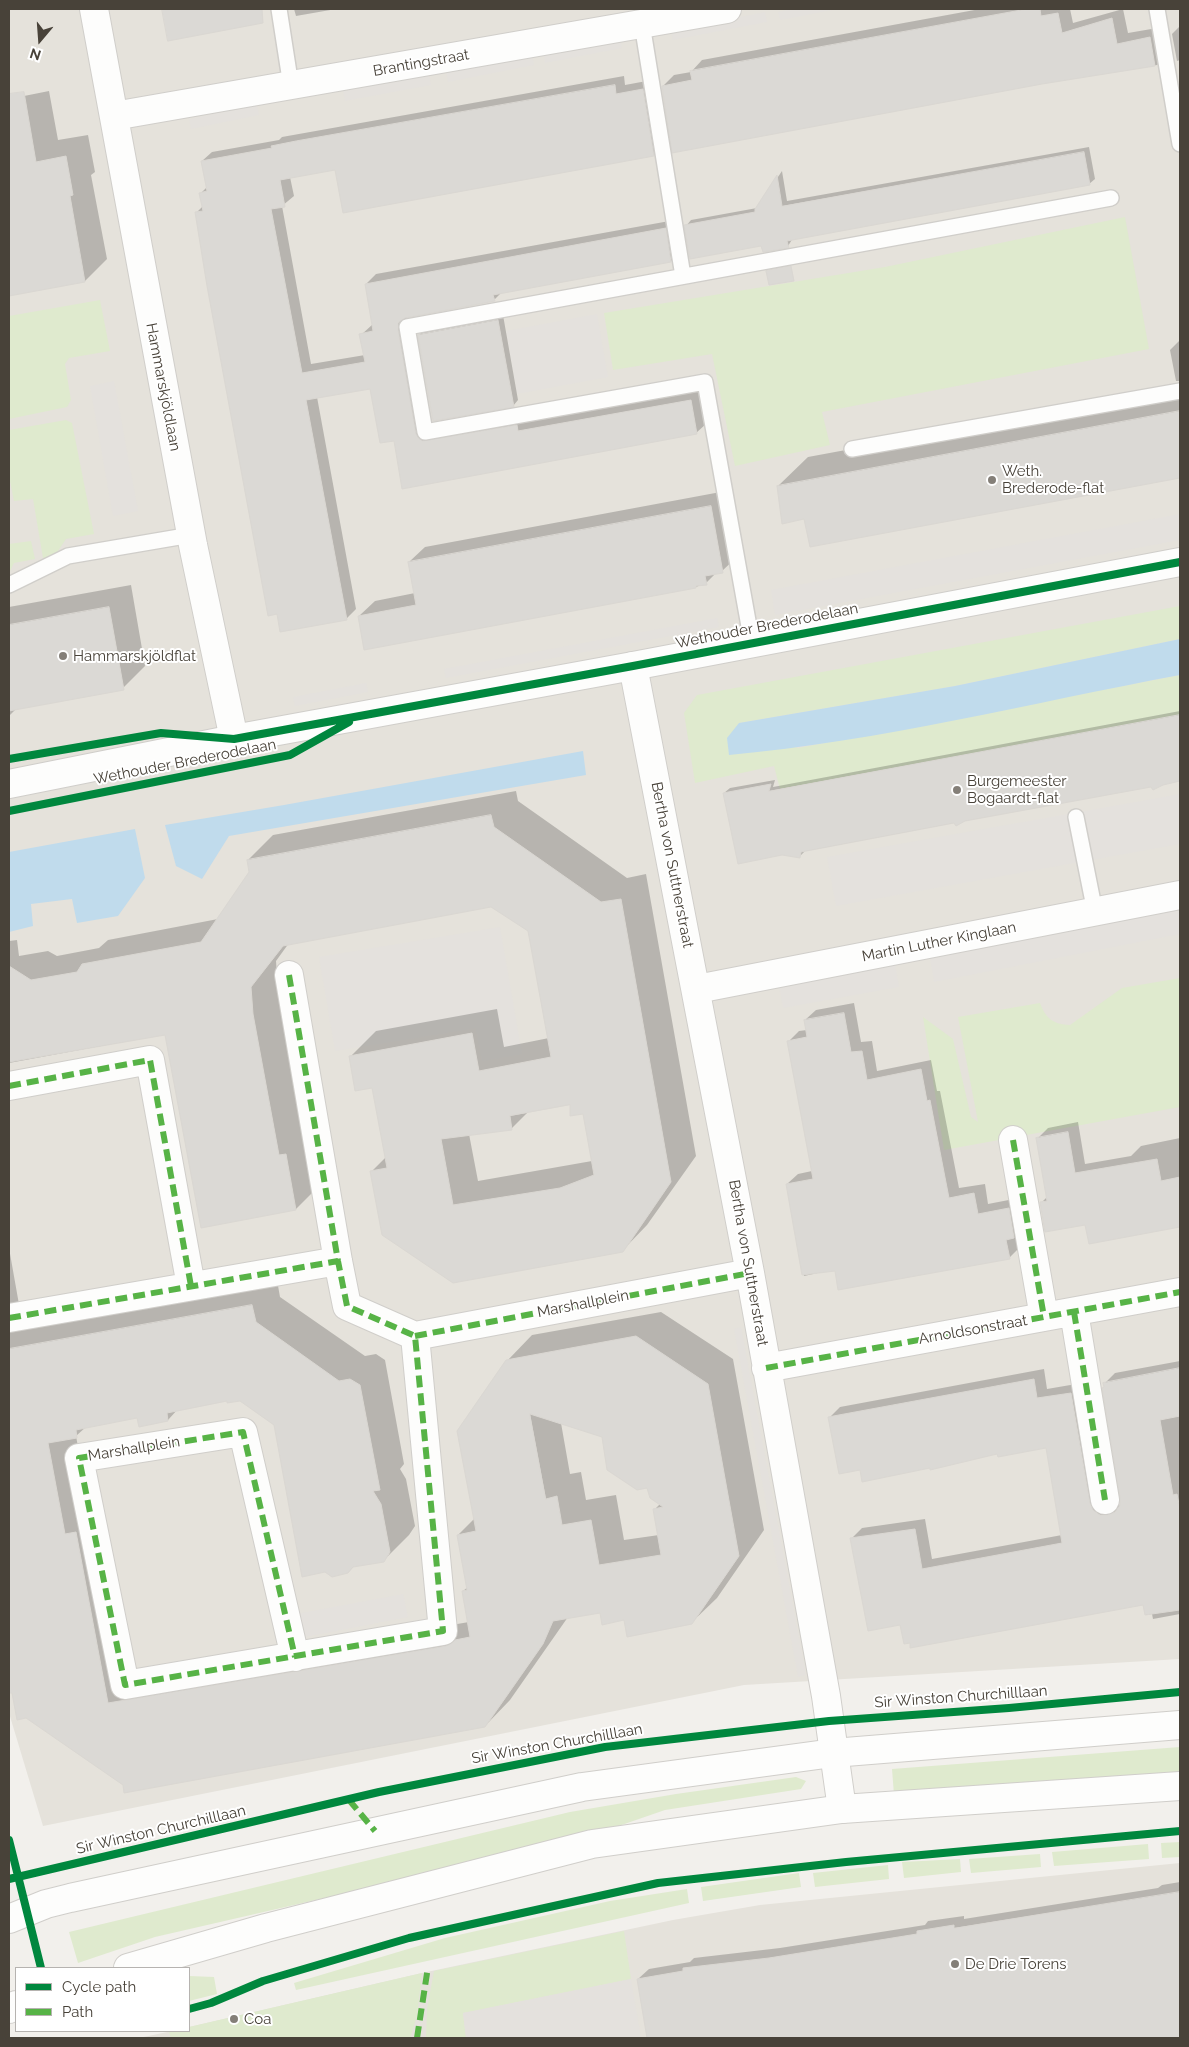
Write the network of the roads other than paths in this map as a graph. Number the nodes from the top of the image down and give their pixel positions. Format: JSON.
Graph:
{"nodes":[{"id":1,"x":94,"y":9,"type":"edge"},
{"id":2,"x":279,"y":9,"type":"edge"},
{"id":3,"x":721,"y":9,"type":"edge"},
{"id":4,"x":1157,"y":9,"type":"edge"},
{"id":5,"x":642,"y":24,"type":"junction"},
{"id":6,"x":291,"y":86,"type":"junction"},
{"id":7,"x":114,"y":116,"type":"junction"},
{"id":8,"x":1180,"y":144,"type":"edge"},
{"id":9,"x":1111,"y":198,"type":"dead end"},
{"id":10,"x":683,"y":276,"type":"junction"},
{"id":11,"x":1180,"y":391,"type":"edge"},
{"id":12,"x":852,"y":450,"type":"dead end"},
{"id":13,"x":191,"y":535,"type":"junction"},
{"id":14,"x":1180,"y":562,"type":"edge"},
{"id":15,"x":9,"y":584,"type":"edge"},
{"id":16,"x":752,"y":642,"type":"junction"},
{"id":17,"x":633,"y":666,"type":"junction"},
{"id":18,"x":234,"y":739,"type":"junction"},
{"id":19,"x":9,"y":784,"type":"edge"},
{"id":20,"x":1076,"y":817,"type":"dead end"},
{"id":21,"x":1180,"y":895,"type":"edge"},
{"id":22,"x":1095,"y":912,"type":"junction"},
{"id":23,"x":288,"y":976,"type":"dead end"},
{"id":24,"x":697,"y":989,"type":"junction"},
{"id":25,"x":9,"y":1086,"type":"edge"},
{"id":26,"x":1013,"y":1140,"type":"dead end"},
{"id":27,"x":338,"y":1261,"type":"junction"},
{"id":28,"x":750,"y":1273,"type":"junction"},
{"id":29,"x":191,"y":1286,"type":"junction"},
{"id":30,"x":1180,"y":1292,"type":"edge"},
{"id":31,"x":1074,"y":1312,"type":"junction"},
{"id":32,"x":1044,"y":1317,"type":"junction"},
{"id":33,"x":9,"y":1318,"type":"edge"},
{"id":34,"x":415,"y":1336,"type":"junction"},
{"id":35,"x":766,"y":1368,"type":"junction"},
{"id":36,"x":1105,"y":1500,"type":"dead end"},
{"id":37,"x":295,"y":1657,"type":"junction"},
{"id":38,"x":1180,"y":1725,"type":"edge"},
{"id":39,"x":833,"y":1753,"type":"junction"},
{"id":40,"x":1180,"y":1786,"type":"edge"},
{"id":41,"x":842,"y":1809,"type":"junction"},
{"id":42,"x":9,"y":1919,"type":"edge"},
{"id":43,"x":131,"y":1967,"type":"edge"}],
"edges":[{"from":1,"to":7,"type":"street","name":"Hammarskjöldlaan"},
{"from":2,"to":6,"type":"lane"},
{"from":3,"to":5,"type":"street","name":"Brantingstraat"},
{"from":4,"to":8,"type":"lane"},
{"from":5,"to":6,"type":"street","name":"Brantingstraat"},
{"from":5,"to":10,"type":"lane"},
{"from":6,"to":7,"type":"street","name":"Brantingstraat"},
{"from":7,"to":13,"type":"street","name":"Hammarskjöldlaan"},
{"from":9,"to":10,"type":"lane"},
{"from":10,"to":16,"type":"lane"},
{"from":11,"to":12,"type":"lane"},
{"from":13,"to":15,"type":"lane"},
{"from":13,"to":18,"type":"street","name":"Hammarskjöldlaan"},
{"from":14,"to":16,"type":"street","name":"Wethouder Brederodelaan"},
{"from":16,"to":17,"type":"street","name":"Wethouder Brederodelaan"},
{"from":17,"to":18,"type":"street","name":"Wethouder Brederodelaan"},
{"from":17,"to":24,"type":"street","name":"Bertha von Suttnerstraat"},
{"from":18,"to":19,"type":"street","name":"Wethouder Brederodelaan"},
{"from":20,"to":22,"type":"lane"},
{"from":21,"to":22,"type":"street","name":"Martin Luther Kinglaan"},
{"from":22,"to":24,"type":"street","name":"Martin Luther Kinglaan"},
{"from":23,"to":27,"type":"street"},
{"from":24,"to":28,"type":"street","name":"Bertha von Suttnerstraat"},
{"from":25,"to":29,"type":"street"},
{"from":26,"to":32,"type":"street"},
{"from":27,"to":29,"type":"street"},
{"from":27,"to":34,"type":"street"},
{"from":28,"to":34,"type":"street","name":"Marshallplein"},
{"from":28,"to":35,"type":"street","name":"Bertha von Suttnerstraat"},
{"from":29,"to":33,"type":"street"},
{"from":30,"to":31,"type":"street","name":"Arnoldsonstraat"},
{"from":31,"to":32,"type":"street","name":"Arnoldsonstraat"},
{"from":31,"to":36,"type":"street"},
{"from":32,"to":35,"type":"street","name":"Arnoldsonstraat"},
{"from":34,"to":37,"type":"street","name":"Marshallplein"},
{"from":35,"to":39,"type":"street","name":"Bertha von Suttnerstraat"},
{"from":37,"to":37,"type":"street","name":"Marshallplein"},
{"from":38,"to":39,"type":"street"},
{"from":39,"to":41,"type":"street","name":"Bertha von Suttnerstraat"},
{"from":39,"to":42,"type":"street"},
{"from":40,"to":41,"type":"street"},
{"from":41,"to":43,"type":"street"}]}
